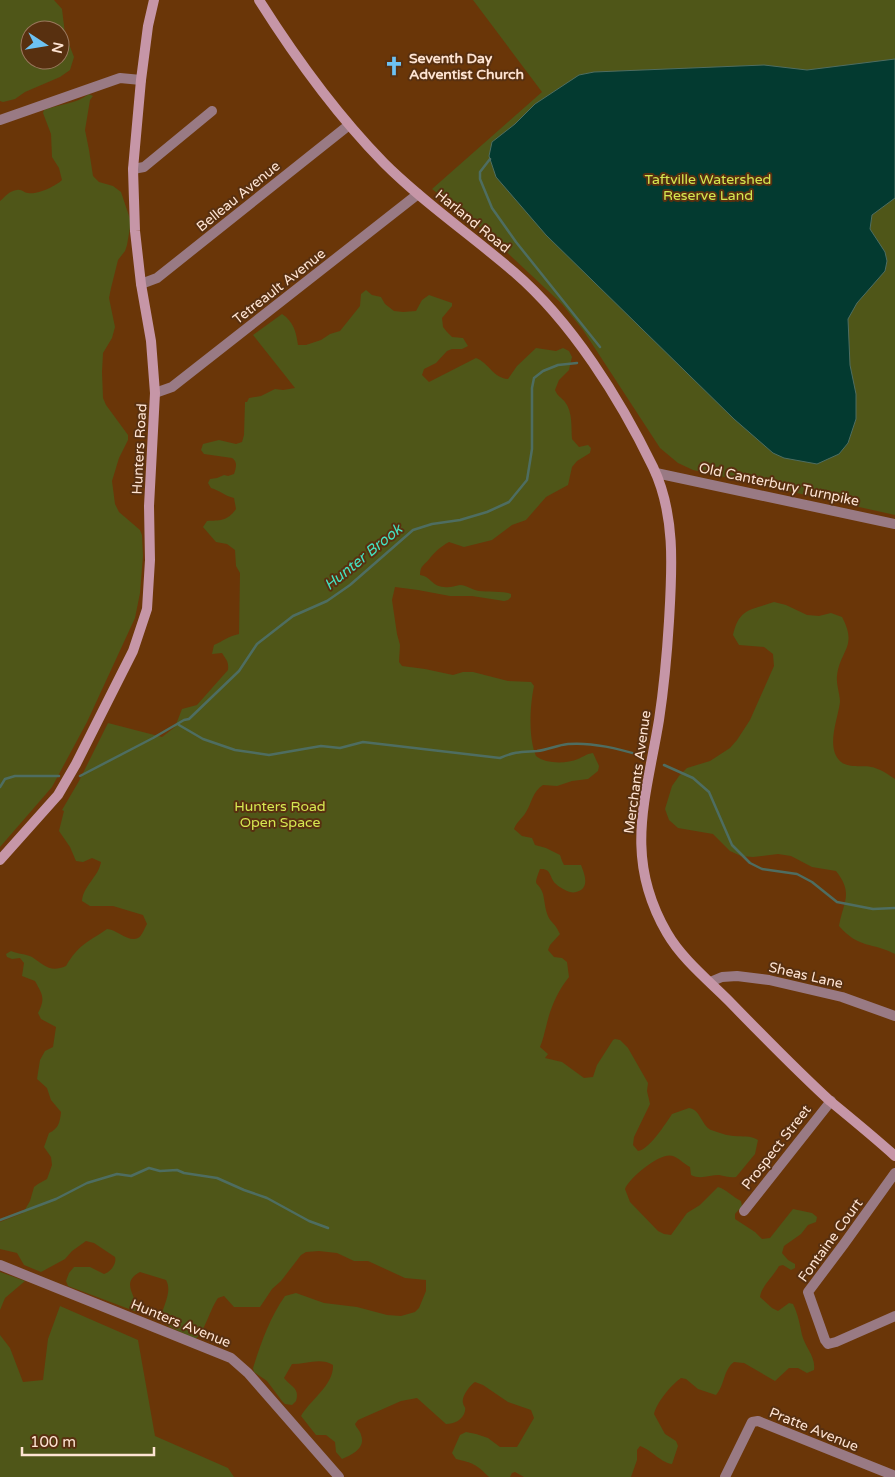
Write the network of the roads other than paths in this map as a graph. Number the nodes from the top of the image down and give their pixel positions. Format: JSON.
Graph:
{"nodes":[{"id":1,"x":154,"y":0,"type":"edge"},
{"id":2,"x":258,"y":0,"type":"edge"},
{"id":3,"x":141,"y":80,"type":"junction"},
{"id":4,"x":212,"y":111,"type":"dead end"},
{"id":5,"x":0,"y":120,"type":"edge"},
{"id":6,"x":349,"y":125,"type":"junction"},
{"id":7,"x":133,"y":168,"type":"junction"},
{"id":8,"x":418,"y":194,"type":"junction"},
{"id":9,"x":141,"y":284,"type":"junction"},
{"id":10,"x":155,"y":393,"type":"junction"},
{"id":11,"x":656,"y":473,"type":"junction"},
{"id":12,"x":895,"y":524,"type":"edge"},
{"id":13,"x":0,"y":860,"type":"edge"},
{"id":14,"x":710,"y":982,"type":"junction"},
{"id":15,"x":895,"y":1016,"type":"edge"},
{"id":16,"x":831,"y":1101,"type":"junction"},
{"id":17,"x":895,"y":1156,"type":"edge"},
{"id":18,"x":895,"y":1173,"type":"edge"},
{"id":19,"x":744,"y":1211,"type":"dead end"},
{"id":20,"x":0,"y":1265,"type":"edge"},
{"id":21,"x":895,"y":1316,"type":"edge"},
{"id":22,"x":895,"y":1476,"type":"edge"},
{"id":23,"x":339,"y":1477,"type":"edge"},
{"id":24,"x":725,"y":1477,"type":"edge"}],
"edges":[{"from":1,"to":3,"type":"main road","name":"Hunters Road"},
{"from":2,"to":6,"type":"main road","name":"Harland Road"},
{"from":3,"to":5,"type":"street"},
{"from":3,"to":7,"type":"main road","name":"Hunters Road"},
{"from":4,"to":7,"type":"street"},
{"from":6,"to":8,"type":"main road","name":"Harland Road"},
{"from":6,"to":9,"type":"street","name":"Belleau Avenue"},
{"from":7,"to":9,"type":"main road","name":"Hunters Road"},
{"from":8,"to":10,"type":"street","name":"Tetreault Avenue"},
{"from":8,"to":11,"type":"main road","name":"Harland Road"},
{"from":9,"to":10,"type":"main road","name":"Hunters Road"},
{"from":10,"to":13,"type":"main road","name":"Hunters Road"},
{"from":11,"to":12,"type":"street","name":"Old Canterbury Turnpike"},
{"from":11,"to":14,"type":"main road","name":"Merchants Avenue"},
{"from":14,"to":15,"type":"street","name":"Sheas Lane"},
{"from":14,"to":16,"type":"main road","name":"Merchants Avenue"},
{"from":16,"to":17,"type":"main road","name":"Merchants Avenue"},
{"from":16,"to":19,"type":"street","name":"Prospect Street"},
{"from":18,"to":21,"type":"street","name":"Fontaine Court"},
{"from":20,"to":23,"type":"street","name":"Hunters Avenue"},
{"from":22,"to":24,"type":"street","name":"Pratte Avenue"}]}
